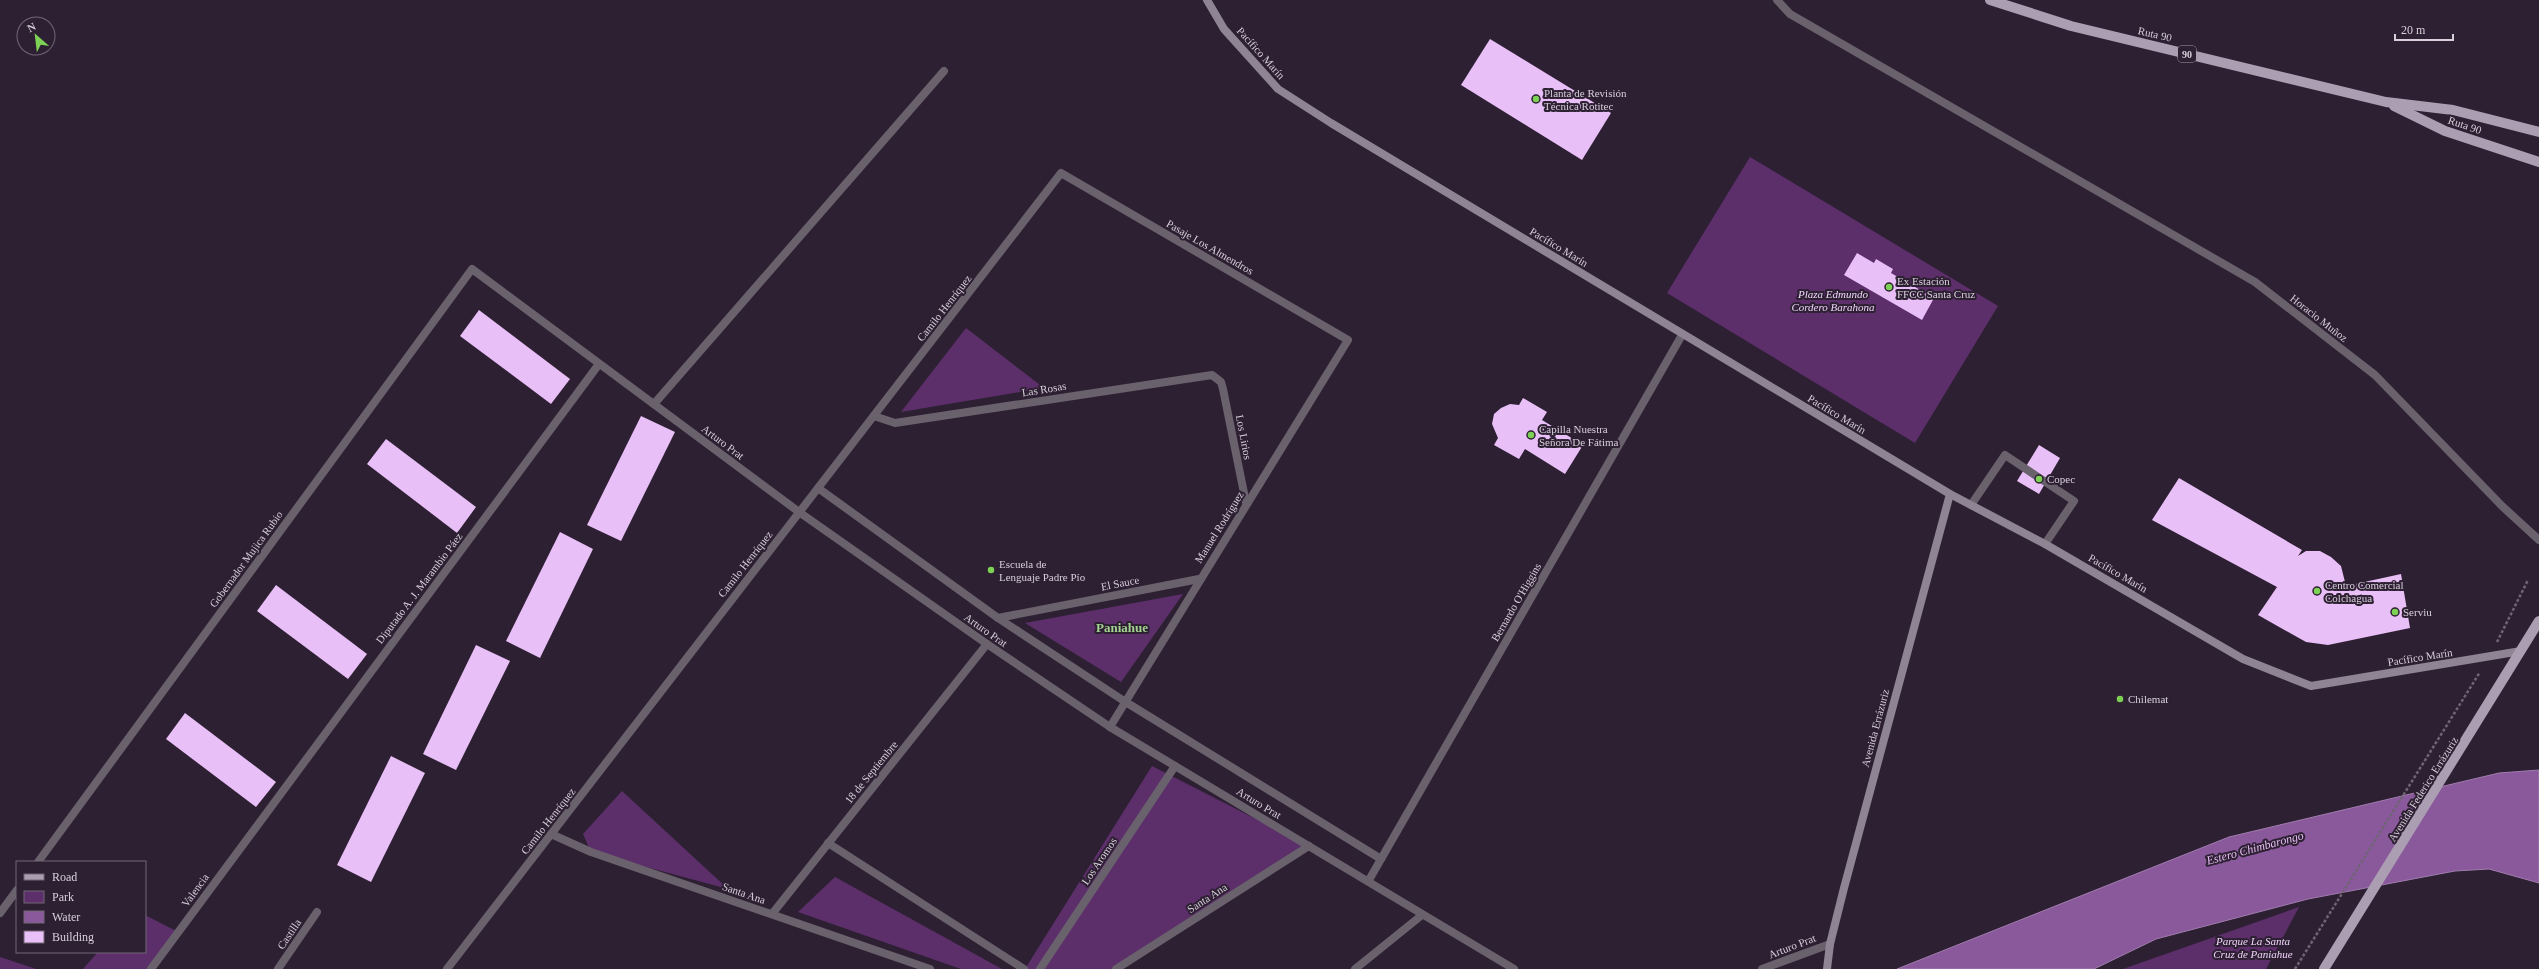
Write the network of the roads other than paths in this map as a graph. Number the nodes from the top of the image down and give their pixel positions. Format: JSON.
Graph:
{"nodes":[{"id":1,"x":1207,"y":0,"type":"edge"},
{"id":2,"x":1777,"y":0,"type":"edge"},
{"id":3,"x":1990,"y":0,"type":"edge"},
{"id":4,"x":944,"y":71,"type":"dead end"},
{"id":5,"x":2386,"y":102,"type":"junction"},
{"id":6,"x":2539,"y":132,"type":"edge"},
{"id":7,"x":2539,"y":162,"type":"edge"},
{"id":8,"x":1062,"y":173,"type":"joint"},
{"id":9,"x":472,"y":269,"type":"joint"},
{"id":10,"x":1682,"y":335,"type":"junction"},
{"id":11,"x":1348,"y":340,"type":"joint"},
{"id":12,"x":599,"y":364,"type":"junction"},
{"id":13,"x":1217,"y":377,"type":"joint"},
{"id":14,"x":654,"y":404,"type":"junction"},
{"id":15,"x":874,"y":416,"type":"junction"},
{"id":16,"x":818,"y":488,"type":"junction"},
{"id":17,"x":1950,"y":494,"type":"junction"},
{"id":18,"x":1246,"y":503,"type":"junction"},
{"id":19,"x":1971,"y":505,"type":"junction"},
{"id":20,"x":799,"y":512,"type":"junction"},
{"id":21,"x":2539,"y":540,"type":"edge"},
{"id":22,"x":2045,"y":544,"type":"junction"},
{"id":23,"x":1199,"y":579,"type":"junction"},
{"id":24,"x":998,"y":618,"type":"junction"},
{"id":25,"x":2539,"y":621,"type":"edge"},
{"id":26,"x":987,"y":644,"type":"junction"},
{"id":27,"x":2521,"y":652,"type":"junction"},
{"id":28,"x":1124,"y":701,"type":"junction"},
{"id":29,"x":1110,"y":726,"type":"junction"},
{"id":30,"x":1175,"y":766,"type":"junction"},
{"id":31,"x":257,"y":825,"type":"joint"},
{"id":32,"x":551,"y":834,"type":"junction"},
{"id":33,"x":828,"y":843,"type":"junction"},
{"id":34,"x":1309,"y":846,"type":"junction"},
{"id":35,"x":1381,"y":859,"type":"junction"},
{"id":36,"x":39,"y":861,"type":"edge"},
{"id":37,"x":1369,"y":880,"type":"junction"},
{"id":38,"x":16,"y":891,"type":"edge"},
{"id":39,"x":317,"y":912,"type":"dead end"},
{"id":40,"x":0,"y":914,"type":"edge"},
{"id":41,"x":772,"y":914,"type":"junction"},
{"id":42,"x":1422,"y":915,"type":"junction"},
{"id":43,"x":1830,"y":944,"type":"junction"},
{"id":44,"x":151,"y":969,"type":"edge"},
{"id":45,"x":278,"y":969,"type":"edge"},
{"id":46,"x":447,"y":969,"type":"edge"},
{"id":47,"x":930,"y":969,"type":"edge"},
{"id":48,"x":1024,"y":969,"type":"edge"},
{"id":49,"x":1040,"y":969,"type":"edge"},
{"id":50,"x":1116,"y":969,"type":"edge"},
{"id":51,"x":1355,"y":969,"type":"edge"},
{"id":52,"x":1514,"y":969,"type":"edge"},
{"id":53,"x":1762,"y":969,"type":"edge"},
{"id":54,"x":1827,"y":969,"type":"edge"},
{"id":55,"x":2324,"y":969,"type":"edge"}],
"edges":[{"from":1,"to":10,"type":"street","name":"Pacífico Marín"},
{"from":2,"to":21,"type":"street","name":"Horacio Muñoz"},
{"from":3,"to":5,"type":"main road","name":"Ruta 90","number":"90"},
{"from":4,"to":14,"type":"street"},
{"from":5,"to":6,"type":"main road","name":"Ruta 90","number":"90"},
{"from":5,"to":7,"type":"main road","name":"Ruta 90","number":"90"},
{"from":8,"to":11,"type":"street","name":"Pasaje Los Almendros"},
{"from":8,"to":15,"type":"street","name":"Camilo Henríquez"},
{"from":9,"to":12,"type":"street","name":"Arturo Prat"},
{"from":9,"to":36,"type":"street","name":"Gobernador Mujica Rubio"},
{"from":10,"to":17,"type":"street","name":"Pacífico Marín"},
{"from":10,"to":35,"type":"street","name":"Bernardo O'Higgins"},
{"from":11,"to":18,"type":"street","name":"Manuel Rodríguez"},
{"from":12,"to":14,"type":"street","name":"Arturo Prat"},
{"from":12,"to":31,"type":"street","name":"Diputado A. J. Marambio Páez"},
{"from":13,"to":15,"type":"street","name":"Las Rosas"},
{"from":13,"to":18,"type":"street","name":"Los Lirios"},
{"from":14,"to":20,"type":"street","name":"Arturo Prat"},
{"from":15,"to":16,"type":"street","name":"Camilo Henríquez"},
{"from":16,"to":20,"type":"street","name":"Camilo Henríquez"},
{"from":16,"to":24,"type":"street","name":"Arturo Prat"},
{"from":17,"to":19,"type":"street","name":"Pacífico Marín"},
{"from":17,"to":43,"type":"street","name":"Avenida Errázuriz"},
{"from":18,"to":23,"type":"street","name":"Manuel Rodríguez"},
{"from":19,"to":22,"type":"street","name":"Pacífico Marín"},
{"from":19,"to":22,"type":"street"},
{"from":20,"to":26,"type":"street","name":"Arturo Prat"},
{"from":20,"to":32,"type":"street","name":"Camilo Henríquez"},
{"from":22,"to":27,"type":"street","name":"Pacífico Marín"},
{"from":23,"to":24,"type":"street","name":"El Sauce"},
{"from":23,"to":28,"type":"street","name":"Manuel Rodríguez"},
{"from":24,"to":28,"type":"street","name":"Arturo Prat"},
{"from":25,"to":27,"type":"main road","name":"Avenida Federico Errázuriz"},
{"from":26,"to":29,"type":"street","name":"Arturo Prat"},
{"from":26,"to":33,"type":"street","name":"18 de Septiembre"},
{"from":27,"to":55,"type":"main road","name":"Avenida Federico Errázuriz"},
{"from":28,"to":29,"type":"street","name":"Manuel Rodríguez"},
{"from":28,"to":35,"type":"street","name":"Arturo Prat"},
{"from":29,"to":30,"type":"street","name":"Arturo Prat"},
{"from":30,"to":34,"type":"street","name":"Arturo Prat"},
{"from":30,"to":49,"type":"street","name":"Los Aromos"},
{"from":31,"to":44,"type":"street","name":"Valencia"},
{"from":32,"to":41,"type":"street","name":"Santa Ana"},
{"from":32,"to":46,"type":"street","name":"Camilo Henríquez"},
{"from":33,"to":41,"type":"street","name":"18 de Septiembre"},
{"from":33,"to":48,"type":"street"},
{"from":34,"to":37,"type":"street","name":"Arturo Prat"},
{"from":34,"to":50,"type":"street","name":"Santa Ana"},
{"from":35,"to":37,"type":"street","name":"Bernardo O'Higgins"},
{"from":37,"to":42,"type":"street","name":"Arturo Prat"},
{"from":38,"to":40,"type":"street"},
{"from":39,"to":45,"type":"street","name":"Castilla"},
{"from":41,"to":47,"type":"street","name":"Santa Ana"},
{"from":42,"to":51,"type":"street"},
{"from":42,"to":52,"type":"street","name":"Arturo Prat"},
{"from":43,"to":53,"type":"street","name":"Arturo Prat"},
{"from":43,"to":54,"type":"street","name":"Avenida Errázuriz"}]}
